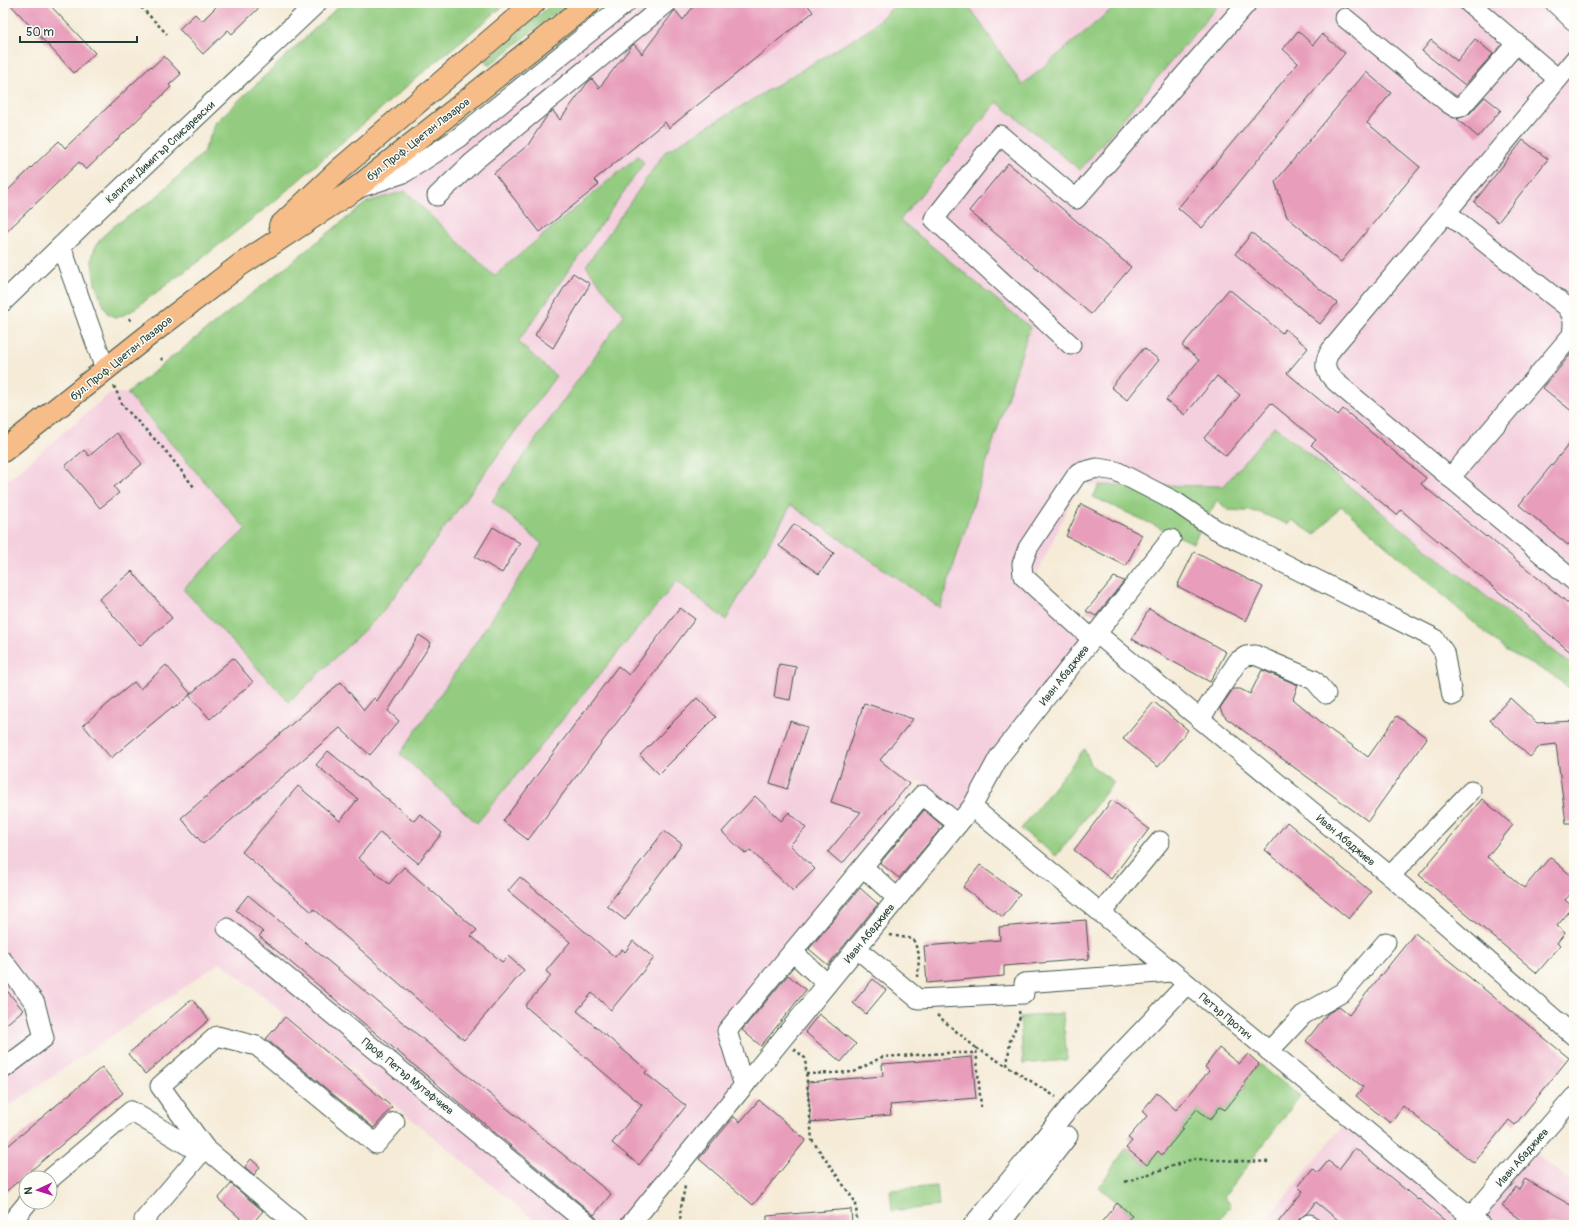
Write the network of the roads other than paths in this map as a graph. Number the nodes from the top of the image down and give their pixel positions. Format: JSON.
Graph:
{"nodes":[{"id":1,"x":318,"y":3,"type":"edge"},
{"id":2,"x":534,"y":3,"type":"edge"},
{"id":3,"x":589,"y":3,"type":"edge"},
{"id":4,"x":626,"y":3,"type":"edge"},
{"id":5,"x":667,"y":3,"type":"edge"},
{"id":6,"x":1247,"y":3,"type":"edge"},
{"id":7,"x":1469,"y":3,"type":"edge"},
{"id":8,"x":1555,"y":3,"type":"edge"},
{"id":9,"x":1345,"y":18,"type":"dead end"},
{"id":10,"x":1574,"y":21,"type":"edge"},
{"id":11,"x":1516,"y":43,"type":"junction"},
{"id":12,"x":1574,"y":60,"type":"edge"},
{"id":13,"x":1558,"y":79,"type":"junction"},
{"id":14,"x":458,"y":138,"type":"junction"},
{"id":15,"x":473,"y":162,"type":"junction"},
{"id":16,"x":354,"y":190,"type":"junction"},
{"id":17,"x":437,"y":196,"type":"dead end"},
{"id":18,"x":1447,"y":212,"type":"junction"},
{"id":19,"x":60,"y":246,"type":"junction"},
{"id":20,"x":240,"y":264,"type":"junction"},
{"id":21,"x":3,"y":302,"type":"edge"},
{"id":22,"x":1071,"y":345,"type":"dead end"},
{"id":23,"x":106,"y":369,"type":"junction"},
{"id":24,"x":3,"y":451,"type":"edge"},
{"id":25,"x":1450,"y":478,"type":"junction"},
{"id":26,"x":1170,"y":539,"type":"dead end"},
{"id":27,"x":1574,"y":581,"type":"edge"},
{"id":28,"x":1094,"y":636,"type":"junction"},
{"id":29,"x":1326,"y":694,"type":"dead end"},
{"id":30,"x":1452,"y":696,"type":"dead end"},
{"id":31,"x":1200,"y":719,"type":"junction"},
{"id":32,"x":1471,"y":791,"type":"dead end"},
{"id":33,"x":972,"y":807,"type":"junction"},
{"id":34,"x":958,"y":824,"type":"junction"},
{"id":35,"x":1160,"y":842,"type":"dead end"},
{"id":36,"x":863,"y":867,"type":"junction"},
{"id":37,"x":1390,"y":876,"type":"junction"},
{"id":38,"x":897,"y":898,"type":"junction"},
{"id":39,"x":1101,"y":913,"type":"junction"},
{"id":40,"x":227,"y":928,"type":"dead end"},
{"id":41,"x":1386,"y":942,"type":"dead end"},
{"id":42,"x":856,"y":948,"type":"junction"},
{"id":43,"x":793,"y":952,"type":"junction"},
{"id":44,"x":3,"y":962,"type":"edge"},
{"id":45,"x":1172,"y":972,"type":"junction"},
{"id":46,"x":827,"y":984,"type":"junction"},
{"id":47,"x":1186,"y":984,"type":"junction"},
{"id":48,"x":1574,"y":1036,"type":"edge"},
{"id":49,"x":1268,"y":1051,"type":"junction"},
{"id":50,"x":3,"y":1069,"type":"edge"},
{"id":51,"x":744,"y":1086,"type":"junction"},
{"id":52,"x":1574,"y":1097,"type":"edge"},
{"id":53,"x":395,"y":1122,"type":"dead end"},
{"id":54,"x":1068,"y":1136,"type":"dead end"},
{"id":55,"x":205,"y":1148,"type":"junction"},
{"id":56,"x":58,"y":1172,"type":"edge"},
{"id":57,"x":21,"y":1210,"type":"edge"},
{"id":58,"x":1472,"y":1222,"type":"edge"},
{"id":59,"x":9,"y":1225,"type":"edge"},
{"id":60,"x":145,"y":1225,"type":"edge"},
{"id":61,"x":297,"y":1225,"type":"edge"},
{"id":62,"x":589,"y":1225,"type":"edge"},
{"id":63,"x":630,"y":1225,"type":"edge"},
{"id":64,"x":973,"y":1225,"type":"edge"},
{"id":65,"x":999,"y":1225,"type":"edge"}],
"edges":[{"from":1,"to":19,"type":"street","name":"Капитан Димитър Списаревски"},
{"from":2,"to":20,"type":"main road","name":"бул. Проф. Цветан Лазаров"},
{"from":3,"to":16,"type":"main road","name":"бул. Проф. Цветан Лазаров"},
{"from":4,"to":14,"type":"street"},
{"from":5,"to":15,"type":"street"},
{"from":6,"to":22,"type":"street"},
{"from":7,"to":11,"type":"street"},
{"from":8,"to":10,"type":"street"},
{"from":9,"to":11,"type":"street"},
{"from":11,"to":13,"type":"street"},
{"from":12,"to":13,"type":"street"},
{"from":13,"to":18,"type":"street"},
{"from":14,"to":15,"type":"street"},
{"from":14,"to":16,"type":"street"},
{"from":15,"to":17,"type":"street"},
{"from":16,"to":20,"type":"main road","name":"бул. Проф. Цветан Лазаров"},
{"from":18,"to":25,"type":"street"},
{"from":18,"to":25,"type":"street"},
{"from":19,"to":21,"type":"street","name":"Капитан Димитър Списаревски"},
{"from":19,"to":23,"type":"street"},
{"from":20,"to":23,"type":"main road","name":"бул. Проф. Цветан Лазаров"},
{"from":23,"to":24,"type":"main road","name":"бул. Проф. Цветан Лазаров"},
{"from":25,"to":27,"type":"street"},
{"from":26,"to":28,"type":"street","name":"Иван Абаджиев"},
{"from":28,"to":30,"type":"street"},
{"from":28,"to":31,"type":"street","name":"Иван Абаджиев"},
{"from":28,"to":33,"type":"street","name":"Иван Абаджиев"},
{"from":29,"to":31,"type":"street"},
{"from":31,"to":37,"type":"street","name":"Иван Абаджиев"},
{"from":32,"to":37,"type":"street"},
{"from":33,"to":34,"type":"street","name":"Иван Абаджиев"},
{"from":33,"to":39,"type":"street","name":"Петър Протич"},
{"from":34,"to":36,"type":"street"},
{"from":34,"to":38,"type":"street","name":"Иван Абаджиев"},
{"from":35,"to":39,"type":"street"},
{"from":36,"to":38,"type":"street"},
{"from":36,"to":43,"type":"street"},
{"from":37,"to":48,"type":"street","name":"Иван Абаджиев"},
{"from":38,"to":42,"type":"street","name":"Иван Абаджиев"},
{"from":39,"to":45,"type":"street","name":"Петър Протич"},
{"from":40,"to":62,"type":"street","name":"Проф. Петър Мутафчиев"},
{"from":41,"to":49,"type":"street"},
{"from":42,"to":45,"type":"street"},
{"from":42,"to":46,"type":"street","name":"Иван Абаджиев"},
{"from":43,"to":46,"type":"street"},
{"from":43,"to":51,"type":"street"},
{"from":44,"to":50,"type":"street"},
{"from":45,"to":47,"type":"street","name":"Петър Протич"},
{"from":46,"to":51,"type":"street","name":"Иван Абаджиев"},
{"from":47,"to":49,"type":"street","name":"Петър Протич"},
{"from":47,"to":64,"type":"street"},
{"from":49,"to":58,"type":"street","name":"Петър Протич"},
{"from":51,"to":63,"type":"street","name":"Иван Абаджиев"},
{"from":52,"to":58,"type":"street","name":"Иван Абаджиев"},
{"from":53,"to":55,"type":"street"},
{"from":54,"to":65,"type":"street"},
{"from":55,"to":56,"type":"street"},
{"from":55,"to":60,"type":"street"},
{"from":55,"to":61,"type":"street"},
{"from":57,"to":59,"type":"street"}]}
